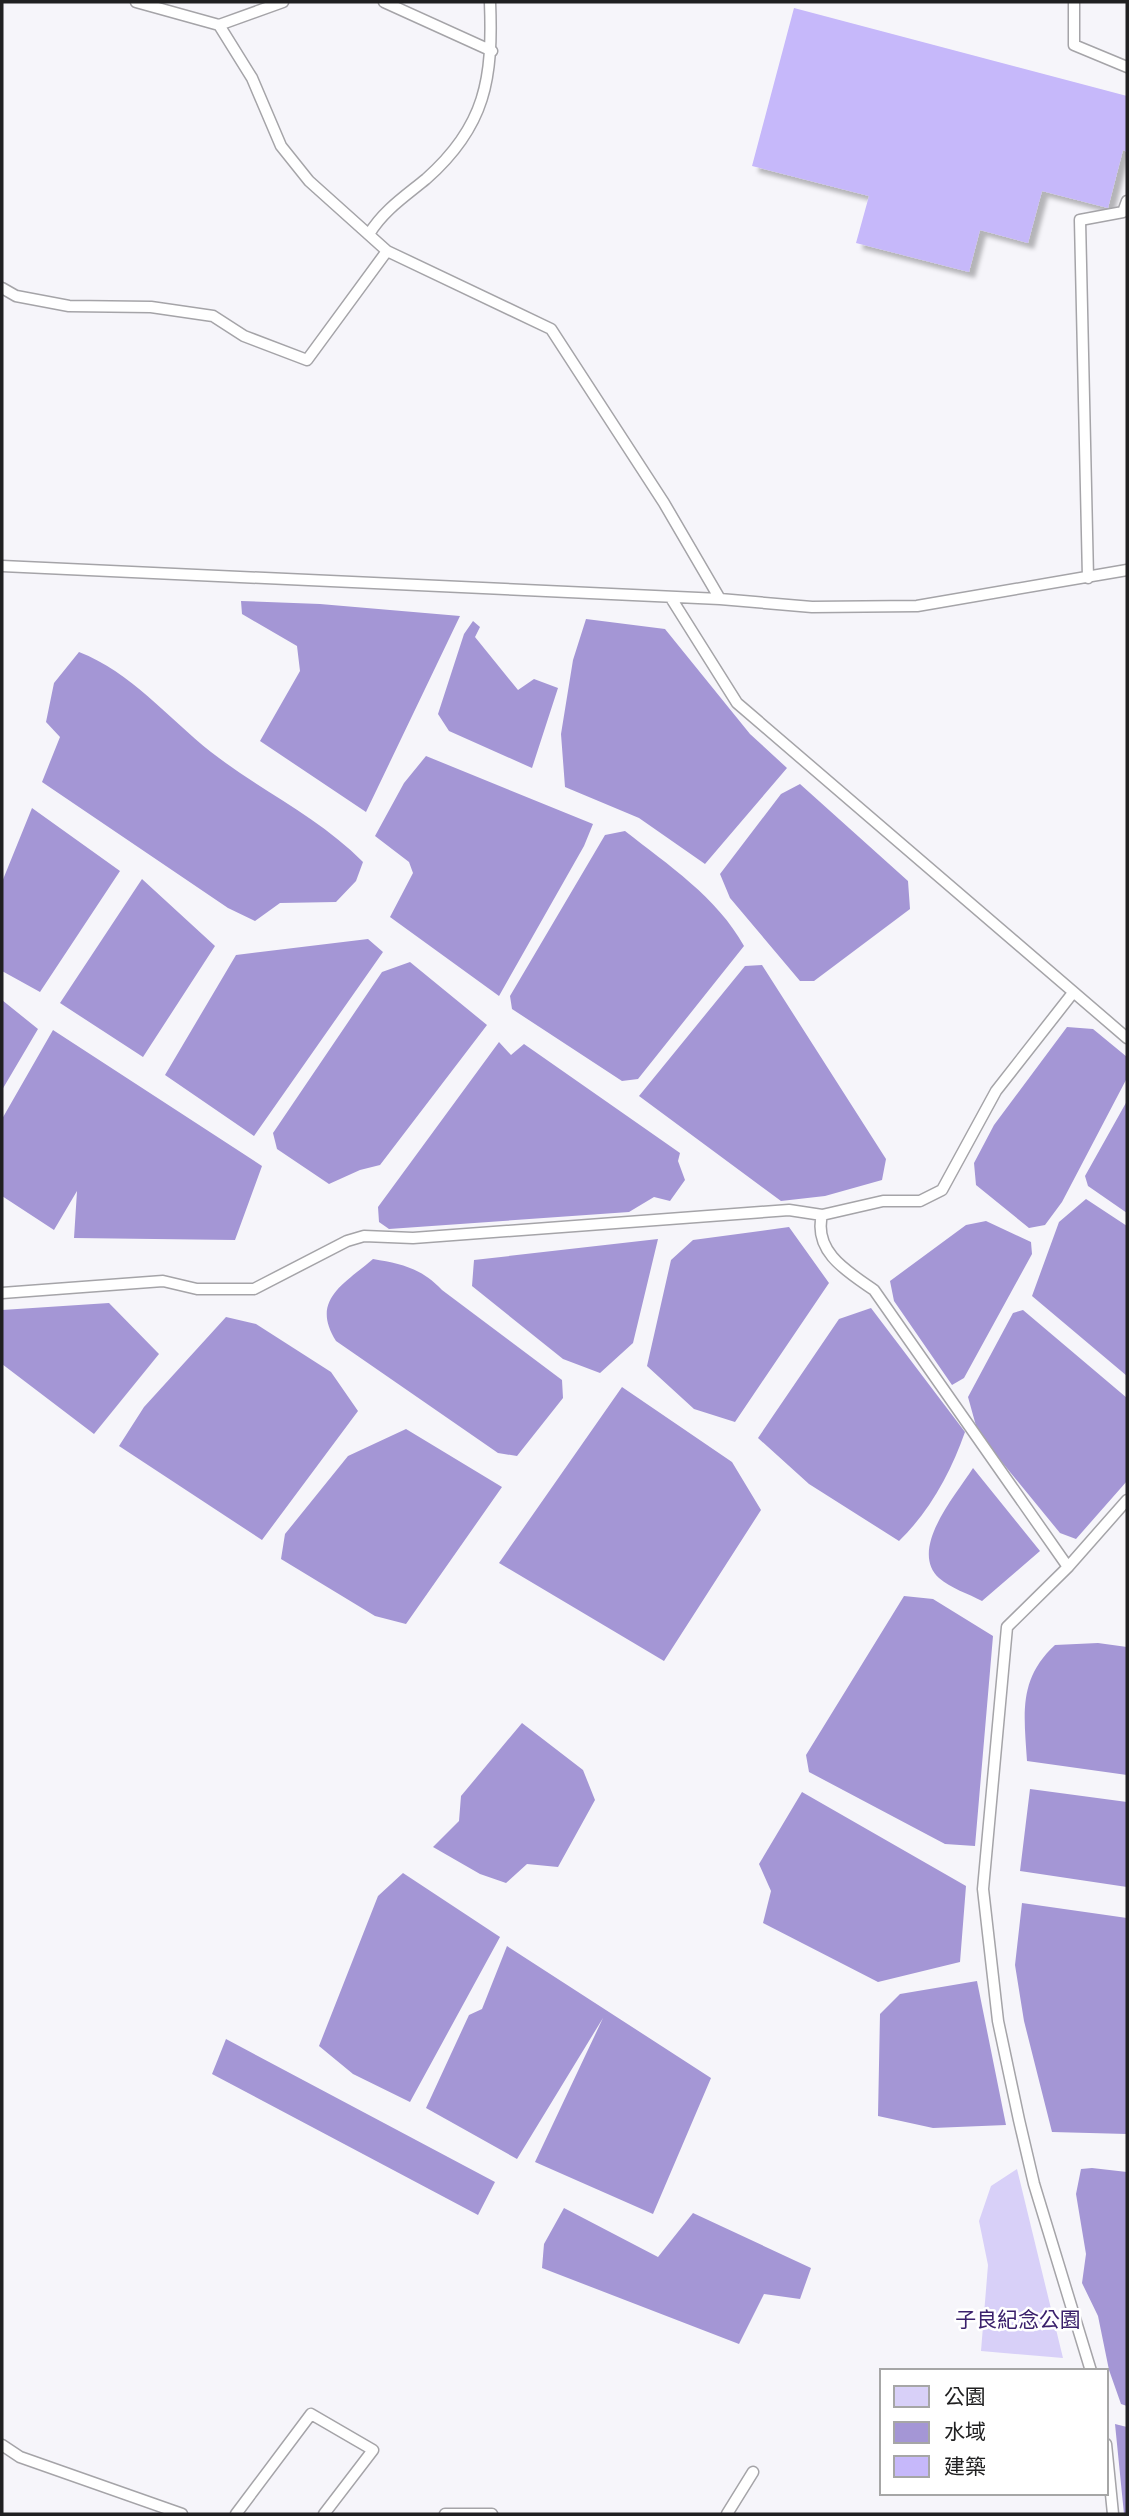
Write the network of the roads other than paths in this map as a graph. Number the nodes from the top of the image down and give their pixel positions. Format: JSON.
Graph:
{"nodes":[{"id":1,"x":136,"y":2,"type":"edge"},
{"id":2,"x":283,"y":2,"type":"edge"},
{"id":3,"x":384,"y":2,"type":"edge"},
{"id":4,"x":490,"y":2,"type":"edge"},
{"id":5,"x":1074,"y":2,"type":"edge"},
{"id":6,"x":219,"y":25,"type":"junction"},
{"id":7,"x":492,"y":51,"type":"junction"},
{"id":8,"x":1127,"y":67,"type":"edge"},
{"id":9,"x":1127,"y":201,"type":"edge"},
{"id":10,"x":369,"y":234,"type":"junction"},
{"id":11,"x":387,"y":251,"type":"junction"},
{"id":12,"x":2,"y":288,"type":"edge"},
{"id":13,"x":2,"y":566,"type":"edge"},
{"id":14,"x":1127,"y":570,"type":"edge"},
{"id":15,"x":1088,"y":578,"type":"junction"},
{"id":16,"x":671,"y":598,"type":"junction"},
{"id":17,"x":720,"y":599,"type":"junction"},
{"id":18,"x":1072,"y":994,"type":"junction"},
{"id":19,"x":1127,"y":1038,"type":"edge"},
{"id":20,"x":822,"y":1215,"type":"junction"},
{"id":21,"x":2,"y":1293,"type":"edge"},
{"id":22,"x":1127,"y":1500,"type":"edge"},
{"id":23,"x":1068,"y":1567,"type":"junction"},
{"id":24,"x":1090,"y":2369,"type":"edge"},
{"id":25,"x":2,"y":2445,"type":"edge"},
{"id":26,"x":1108,"y":2464,"type":"edge"},
{"id":27,"x":753,"y":2472,"type":"dead end"},
{"id":28,"x":182,"y":2514,"type":"edge"},
{"id":29,"x":236,"y":2514,"type":"edge"},
{"id":30,"x":324,"y":2514,"type":"edge"},
{"id":31,"x":445,"y":2514,"type":"edge"},
{"id":32,"x":492,"y":2514,"type":"edge"},
{"id":33,"x":727,"y":2514,"type":"edge"},
{"id":34,"x":1113,"y":2514,"type":"edge"}],
"edges":[{"from":1,"to":6,"type":"lane"},
{"from":2,"to":6,"type":"lane"},
{"from":3,"to":7,"type":"lane"},
{"from":4,"to":7,"type":"lane"},
{"from":5,"to":8,"type":"lane"},
{"from":6,"to":10,"type":"lane"},
{"from":7,"to":10,"type":"lane"},
{"from":9,"to":15,"type":"lane"},
{"from":10,"to":11,"type":"lane"},
{"from":11,"to":12,"type":"lane"},
{"from":11,"to":17,"type":"lane"},
{"from":13,"to":16,"type":"lane"},
{"from":14,"to":15,"type":"lane"},
{"from":15,"to":17,"type":"lane"},
{"from":16,"to":17,"type":"lane"},
{"from":16,"to":18,"type":"lane"},
{"from":18,"to":19,"type":"lane"},
{"from":18,"to":20,"type":"lane"},
{"from":20,"to":21,"type":"lane"},
{"from":20,"to":23,"type":"lane"},
{"from":22,"to":23,"type":"lane"},
{"from":23,"to":24,"type":"lane"},
{"from":25,"to":28,"type":"lane"},
{"from":26,"to":34,"type":"lane"},
{"from":27,"to":33,"type":"lane"},
{"from":29,"to":30,"type":"lane"},
{"from":31,"to":32,"type":"lane"}]}
